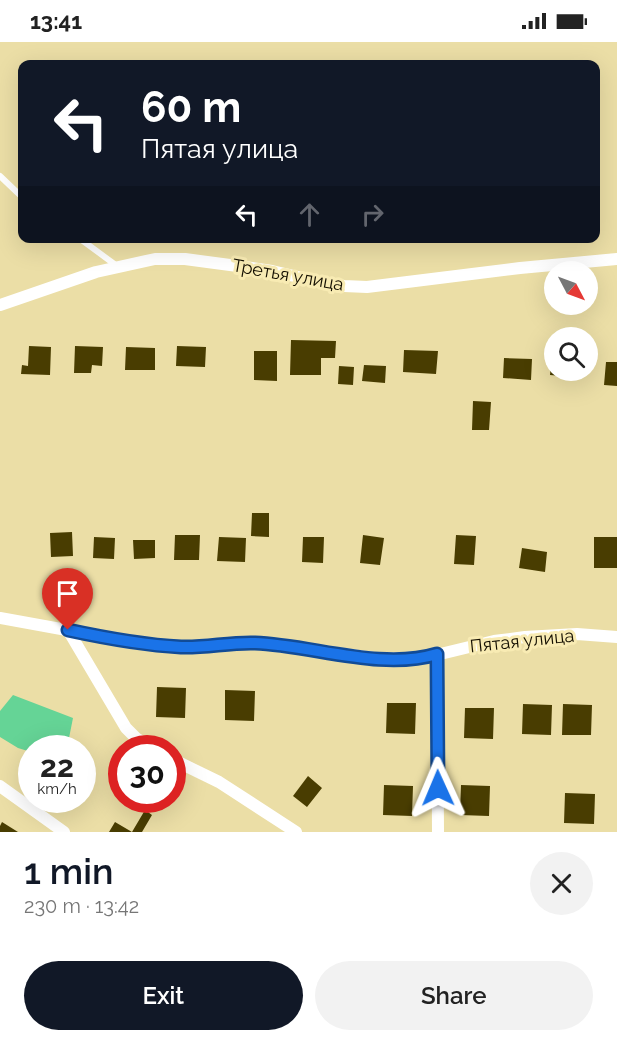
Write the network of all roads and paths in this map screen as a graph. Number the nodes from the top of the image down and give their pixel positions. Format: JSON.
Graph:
{"nodes":[{"id":1,"x":0,"y":176,"type":"edge"},
{"id":2,"x":18,"y":192,"type":"edge"},
{"id":3,"x":86,"y":243,"type":"edge"},
{"id":4,"x":617,"y":259,"type":"edge"},
{"id":5,"x":118,"y":267,"type":"junction"},
{"id":6,"x":0,"y":305,"type":"edge"},
{"id":7,"x":0,"y":618,"type":"edge"},
{"id":8,"x":68,"y":630,"type":"junction"},
{"id":9,"x":617,"y":638,"type":"edge"},
{"id":10,"x":437,"y":654,"type":"junction"},
{"id":11,"x":133,"y":735,"type":"edge"},
{"id":12,"x":186,"y":766,"type":"edge"},
{"id":13,"x":0,"y":786,"type":"edge"},
{"id":14,"x":64,"y":832,"type":"edge"},
{"id":15,"x":296,"y":832,"type":"edge"},
{"id":16,"x":438,"y":832,"type":"edge"}],
"edges":[{"from":1,"to":2,"type":"lane"},
{"from":3,"to":5,"type":"lane"},
{"from":4,"to":5,"type":"street","name":"Третья улица"},
{"from":5,"to":6,"type":"street","name":"Третья улица"},
{"from":7,"to":8,"type":"street","name":"Пятая улица"},
{"from":8,"to":10,"type":"street","name":"Пятая улица"},
{"from":8,"to":11,"type":"street"},
{"from":9,"to":10,"type":"street","name":"Пятая улица"},
{"from":10,"to":16,"type":"street"},
{"from":12,"to":15,"type":"street"},
{"from":13,"to":14,"type":"street"}]}
